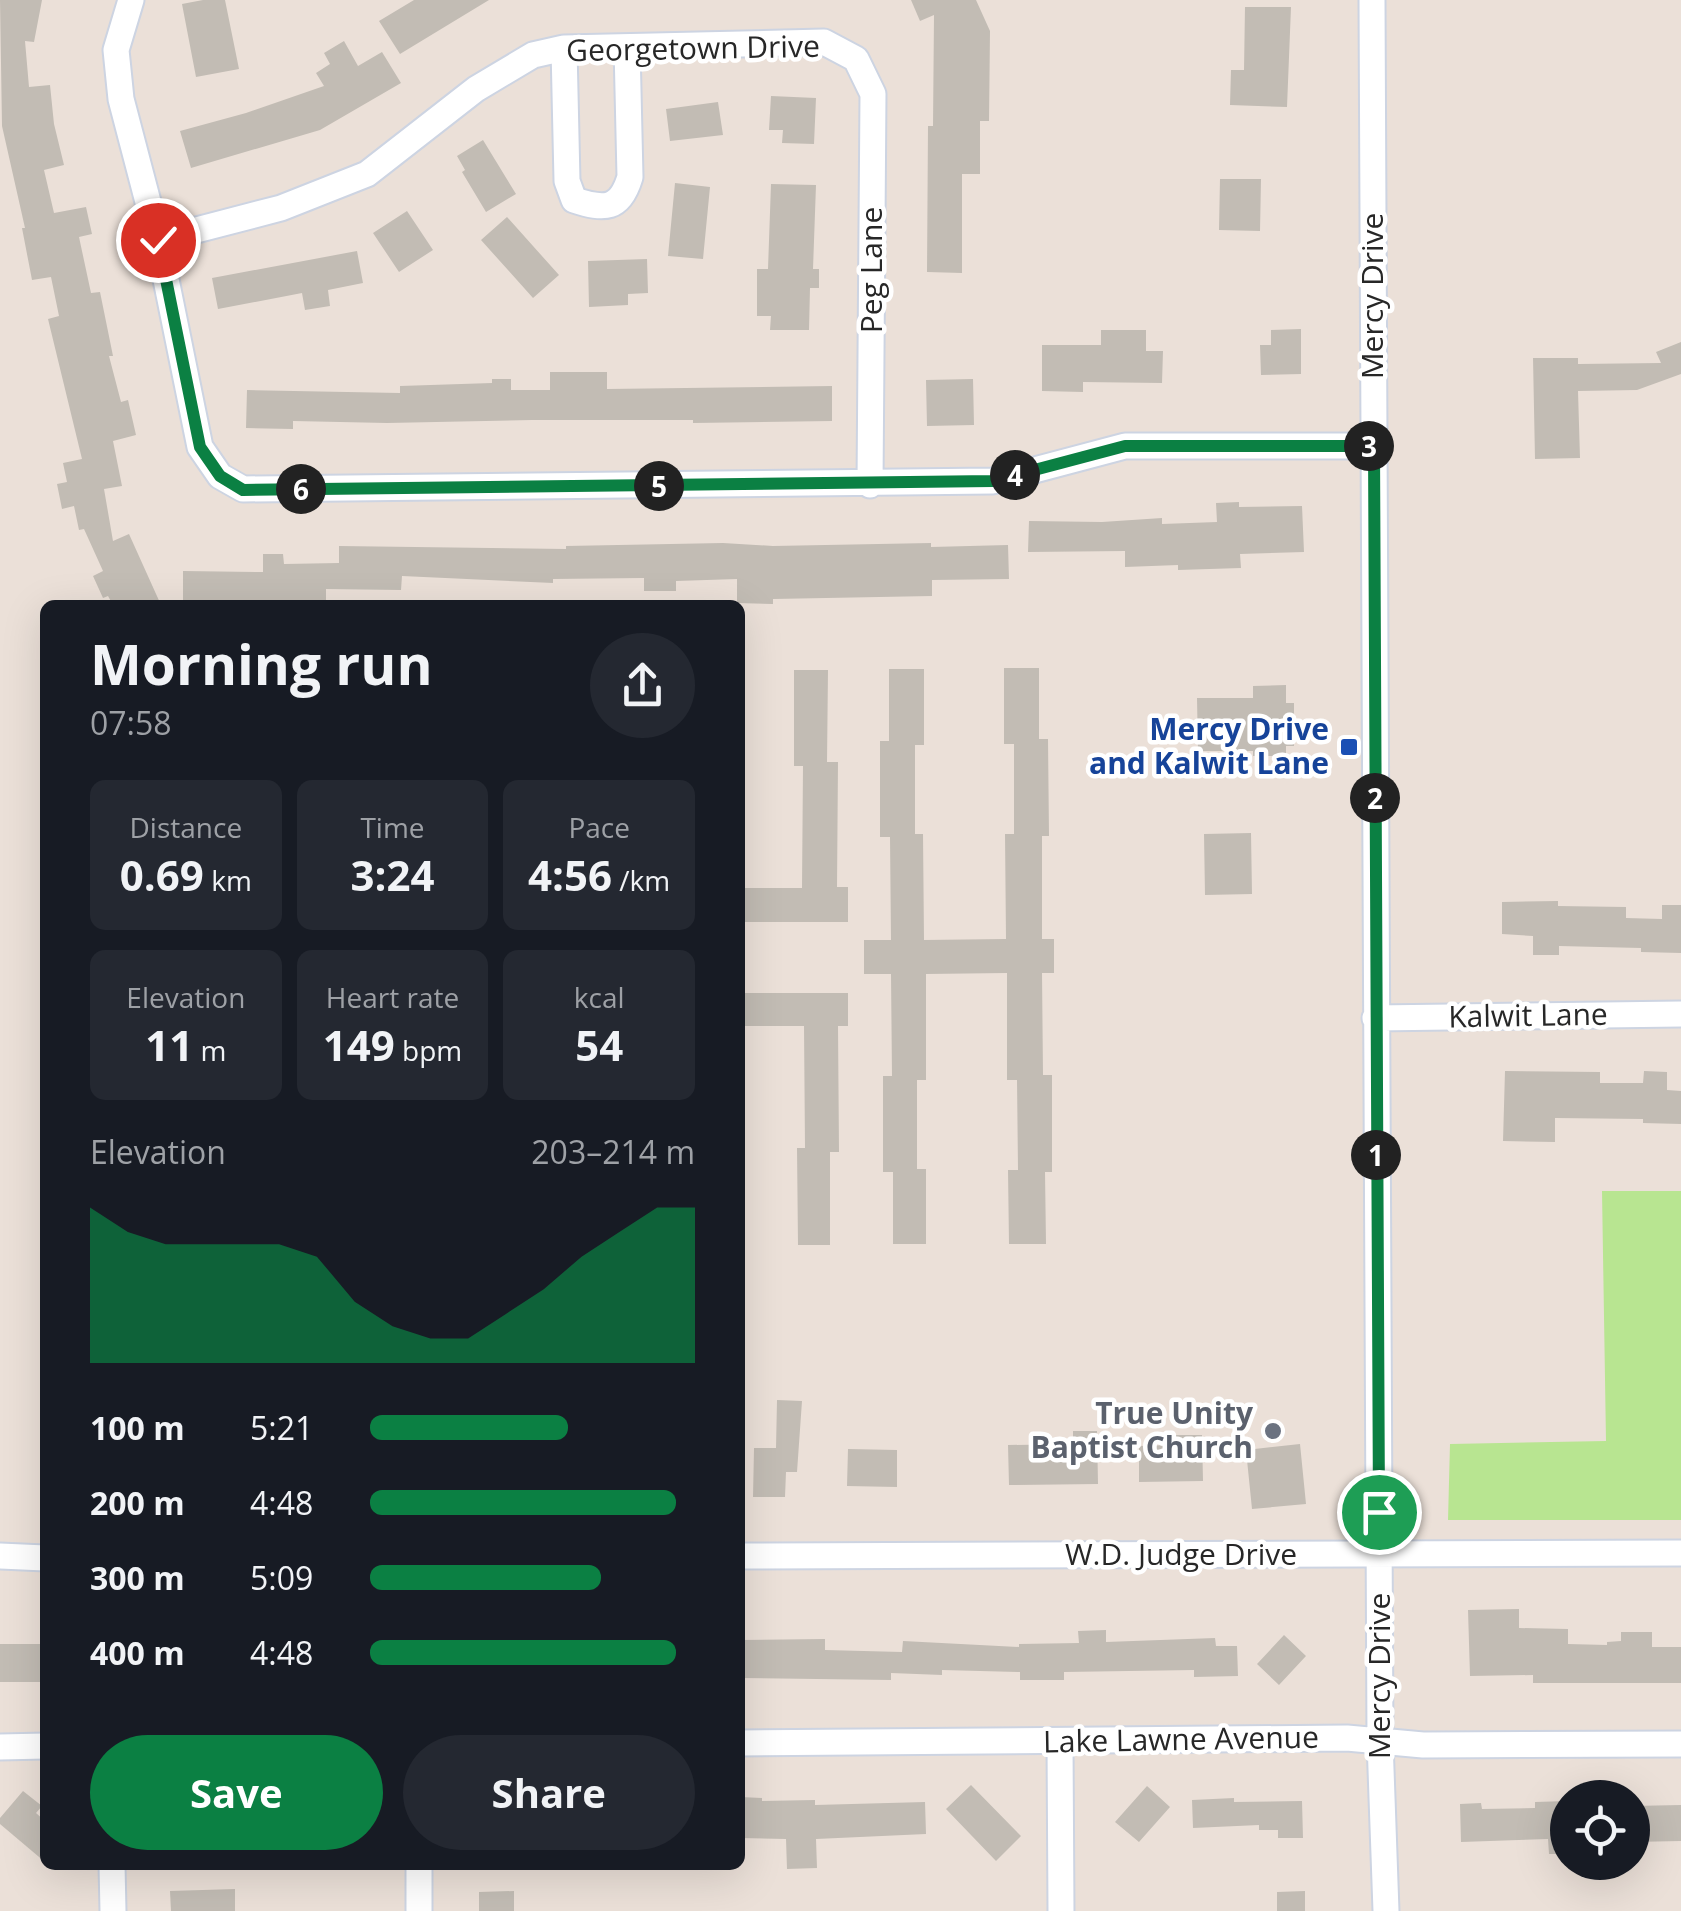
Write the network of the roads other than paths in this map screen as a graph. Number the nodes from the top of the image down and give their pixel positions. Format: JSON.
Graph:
{"nodes":[{"id":1,"x":132,"y":0,"type":"edge"},
{"id":2,"x":1372,"y":0,"type":"edge"},
{"id":3,"x":628,"y":47,"type":"junction"},
{"id":4,"x":564,"y":48,"type":"junction"},
{"id":5,"x":856,"y":59,"type":"joint"},
{"id":6,"x":158,"y":240,"type":"junction"},
{"id":7,"x":1374,"y":446,"type":"junction"},
{"id":8,"x":870,"y":485,"type":"junction"},
{"id":9,"x":1681,"y":1014,"type":"edge"},
{"id":10,"x":1375,"y":1018,"type":"junction"},
{"id":11,"x":1681,"y":1553,"type":"edge"},
{"id":12,"x":1379,"y":1555,"type":"junction"},
{"id":13,"x":0,"y":1556,"type":"edge"},
{"id":14,"x":745,"y":1556,"type":"edge"},
{"id":15,"x":40,"y":1558,"type":"edge"},
{"id":16,"x":1380,"y":1741,"type":"junction"},
{"id":17,"x":1060,"y":1742,"type":"junction"},
{"id":18,"x":745,"y":1743,"type":"edge"},
{"id":19,"x":1681,"y":1744,"type":"edge"},
{"id":20,"x":0,"y":1746,"type":"edge"},
{"id":21,"x":40,"y":1746,"type":"edge"},
{"id":22,"x":112,"y":1870,"type":"edge"},
{"id":23,"x":418,"y":1870,"type":"edge"},
{"id":24,"x":113,"y":1911,"type":"edge"},
{"id":25,"x":419,"y":1911,"type":"edge"},
{"id":26,"x":1062,"y":1911,"type":"edge"},
{"id":27,"x":1386,"y":1911,"type":"edge"}],
"edges":[{"from":1,"to":6,"type":"street"},
{"from":2,"to":7,"type":"street","name":"Mercy Drive"},
{"from":3,"to":4,"type":"street","name":"Georgetown Drive"},
{"from":3,"to":4,"type":"street"},
{"from":3,"to":5,"type":"street","name":"Georgetown Drive"},
{"from":4,"to":6,"type":"street","name":"Georgetown Drive"},
{"from":5,"to":8,"type":"street","name":"Peg Lane"},
{"from":6,"to":8,"type":"street"},
{"from":7,"to":8,"type":"street"},
{"from":7,"to":10,"type":"street","name":"Mercy Drive"},
{"from":9,"to":10,"type":"street","name":"Kalwit Lane"},
{"from":10,"to":12,"type":"street","name":"Mercy Drive"},
{"from":11,"to":12,"type":"street","name":"W.D. Judge Drive"},
{"from":12,"to":14,"type":"street","name":"W.D. Judge Drive"},
{"from":12,"to":16,"type":"street","name":"Mercy Drive"},
{"from":13,"to":15,"type":"street"},
{"from":16,"to":17,"type":"street","name":"Lake Lawne Avenue"},
{"from":16,"to":19,"type":"street","name":"Lake Lawne Avenue"},
{"from":16,"to":27,"type":"street","name":"Mercy Drive"},
{"from":17,"to":18,"type":"street","name":"Lake Lawne Avenue"},
{"from":17,"to":26,"type":"street"},
{"from":20,"to":21,"type":"street"},
{"from":22,"to":24,"type":"street"},
{"from":23,"to":25,"type":"street"}]}
